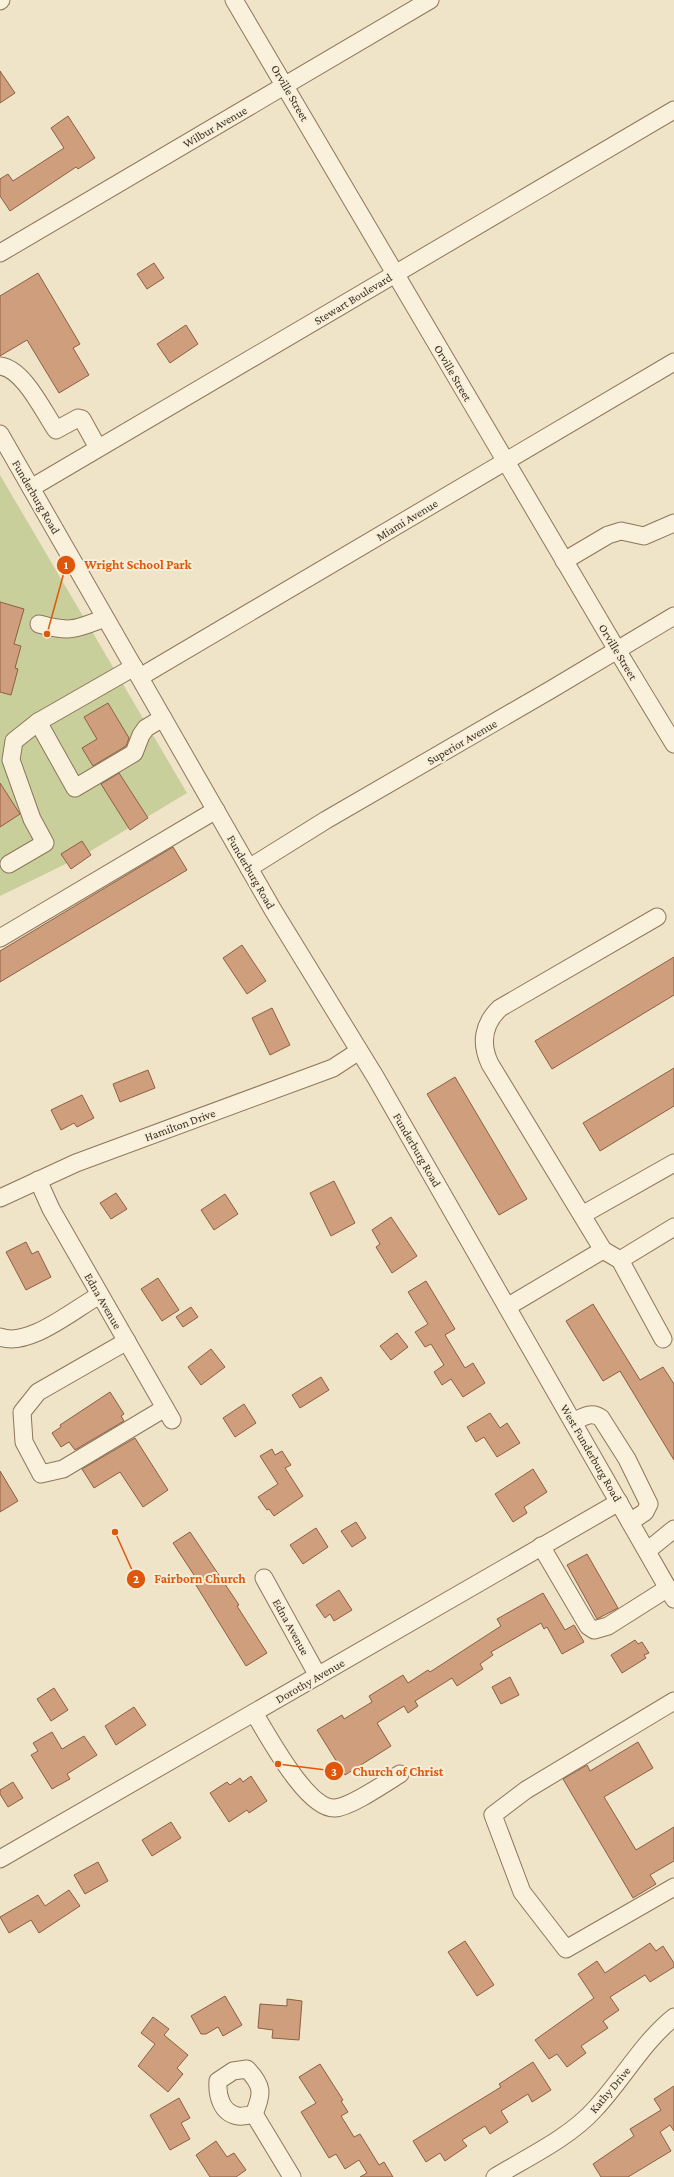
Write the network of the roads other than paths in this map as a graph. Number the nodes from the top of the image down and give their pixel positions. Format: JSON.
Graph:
{"nodes":[{"id":1,"x":234,"y":0,"type":"edge"},
{"id":2,"x":430,"y":0,"type":"edge"},
{"id":3,"x":286,"y":86,"type":"junction"},
{"id":4,"x":674,"y":110,"type":"edge"},
{"id":5,"x":0,"y":253,"type":"edge"},
{"id":6,"x":395,"y":274,"type":"junction"},
{"id":7,"x":674,"y":362,"type":"edge"},
{"id":8,"x":0,"y":366,"type":"edge"},
{"id":9,"x":0,"y":434,"type":"edge"},
{"id":10,"x":98,"y":448,"type":"junction"},
{"id":11,"x":506,"y":462,"type":"junction"},
{"id":12,"x":31,"y":488,"type":"junction"},
{"id":13,"x":674,"y":523,"type":"edge"},
{"id":14,"x":564,"y":561,"type":"junction"},
{"id":15,"x":674,"y":616,"type":"edge"},
{"id":16,"x":105,"y":618,"type":"junction"},
{"id":17,"x":39,"y":624,"type":"dead end"},
{"id":18,"x":617,"y":650,"type":"junction"},
{"id":19,"x":137,"y":672,"type":"junction"},
{"id":20,"x":163,"y":718,"type":"junction"},
{"id":21,"x":38,"y":722,"type":"junction"},
{"id":22,"x":674,"y":744,"type":"edge"},
{"id":23,"x":216,"y":810,"type":"junction"},
{"id":24,"x":9,"y":864,"type":"dead end"},
{"id":25,"x":249,"y":868,"type":"junction"},
{"id":26,"x":657,"y":916,"type":"dead end"},
{"id":27,"x":0,"y":938,"type":"edge"},
{"id":28,"x":359,"y":1052,"type":"junction"},
{"id":29,"x":674,"y":1163,"type":"edge"},
{"id":30,"x":38,"y":1180,"type":"junction"},
{"id":31,"x":0,"y":1198,"type":"edge"},
{"id":32,"x":582,"y":1215,"type":"junction"},
{"id":33,"x":674,"y":1227,"type":"edge"},
{"id":34,"x":603,"y":1250,"type":"junction"},
{"id":35,"x":620,"y":1260,"type":"junction"},
{"id":36,"x":100,"y":1295,"type":"junction"},
{"id":37,"x":507,"y":1307,"type":"junction"},
{"id":38,"x":0,"y":1337,"type":"edge"},
{"id":39,"x":663,"y":1339,"type":"dead end"},
{"id":40,"x":127,"y":1341,"type":"junction"},
{"id":41,"x":573,"y":1422,"type":"junction"},
{"id":42,"x":618,"y":1502,"type":"junction"},
{"id":43,"x":630,"y":1522,"type":"junction"},
{"id":44,"x":674,"y":1529,"type":"edge"},
{"id":45,"x":541,"y":1546,"type":"junction"},
{"id":46,"x":647,"y":1551,"type":"junction"},
{"id":47,"x":264,"y":1578,"type":"dead end"},
{"id":48,"x":671,"y":1594,"type":"edge"},
{"id":49,"x":318,"y":1676,"type":"junction"},
{"id":50,"x":674,"y":1701,"type":"edge"},
{"id":51,"x":254,"y":1713,"type":"junction"},
{"id":52,"x":400,"y":1774,"type":"dead end"},
{"id":53,"x":0,"y":1859,"type":"edge"},
{"id":54,"x":674,"y":1888,"type":"edge"},
{"id":55,"x":674,"y":2017,"type":"edge"},
{"id":56,"x":254,"y":2114,"type":"dead end"},
{"id":57,"x":292,"y":2177,"type":"edge"},
{"id":58,"x":495,"y":2177,"type":"edge"}],
"edges":[{"from":1,"to":3,"type":"street","name":"Orville Street"},
{"from":2,"to":3,"type":"street","name":"Wilbur Avenue"},
{"from":3,"to":5,"type":"street","name":"Wilbur Avenue"},
{"from":3,"to":6,"type":"street","name":"Orville Street"},
{"from":4,"to":6,"type":"street","name":"Stewart Boulevard"},
{"from":6,"to":10,"type":"street","name":"Stewart Boulevard"},
{"from":6,"to":11,"type":"street","name":"Orville Street"},
{"from":7,"to":11,"type":"street","name":"Miami Avenue"},
{"from":8,"to":10,"type":"street"},
{"from":9,"to":12,"type":"street","name":"Funderburg Road"},
{"from":10,"to":12,"type":"street","name":"Stewart Boulevard"},
{"from":11,"to":14,"type":"street","name":"Orville Street"},
{"from":11,"to":19,"type":"street","name":"Miami Avenue"},
{"from":12,"to":16,"type":"street","name":"Funderburg Road"},
{"from":13,"to":14,"type":"street"},
{"from":14,"to":18,"type":"street","name":"Orville Street"},
{"from":15,"to":18,"type":"street","name":"Superior Avenue"},
{"from":16,"to":17,"type":"street"},
{"from":16,"to":19,"type":"street","name":"Funderburg Road"},
{"from":18,"to":22,"type":"street","name":"Orville Street"},
{"from":18,"to":25,"type":"street","name":"Superior Avenue"},
{"from":19,"to":20,"type":"street","name":"Funderburg Road"},
{"from":19,"to":21,"type":"street","name":"Miami Avenue"},
{"from":20,"to":21,"type":"street"},
{"from":20,"to":23,"type":"street","name":"Funderburg Road"},
{"from":21,"to":24,"type":"street","name":"Miami Avenue"},
{"from":23,"to":25,"type":"street","name":"Funderburg Road"},
{"from":23,"to":27,"type":"street"},
{"from":25,"to":28,"type":"street","name":"Funderburg Road"},
{"from":26,"to":32,"type":"street"},
{"from":28,"to":30,"type":"street","name":"Hamilton Drive"},
{"from":28,"to":37,"type":"street","name":"Funderburg Road"},
{"from":29,"to":32,"type":"street"},
{"from":30,"to":31,"type":"street","name":"Hamilton Drive"},
{"from":30,"to":36,"type":"street","name":"Edna Avenue"},
{"from":32,"to":34,"type":"street"},
{"from":33,"to":35,"type":"street"},
{"from":34,"to":35,"type":"street"},
{"from":34,"to":37,"type":"street"},
{"from":35,"to":39,"type":"street"},
{"from":36,"to":38,"type":"street"},
{"from":36,"to":40,"type":"street","name":"Edna Avenue"},
{"from":37,"to":41,"type":"street","name":"West Funderburg Road"},
{"from":40,"to":40,"type":"street","name":"Edna Avenue"},
{"from":41,"to":42,"type":"street","name":"West Funderburg Road"},
{"from":41,"to":43,"type":"street"},
{"from":42,"to":43,"type":"street","name":"West Funderburg Road"},
{"from":42,"to":45,"type":"street","name":"Dorothy Avenue"},
{"from":43,"to":46,"type":"street","name":"West Funderburg Road"},
{"from":44,"to":46,"type":"street"},
{"from":45,"to":48,"type":"street"},
{"from":45,"to":49,"type":"street","name":"Dorothy Avenue"},
{"from":46,"to":48,"type":"street","name":"West Funderburg Road"},
{"from":47,"to":49,"type":"street","name":"Edna Avenue"},
{"from":49,"to":51,"type":"street","name":"Dorothy Avenue"},
{"from":50,"to":54,"type":"street"},
{"from":51,"to":52,"type":"street"},
{"from":51,"to":53,"type":"street","name":"Dorothy Avenue"},
{"from":55,"to":58,"type":"street","name":"Kathy Drive"},
{"from":56,"to":57,"type":"street"}]}
